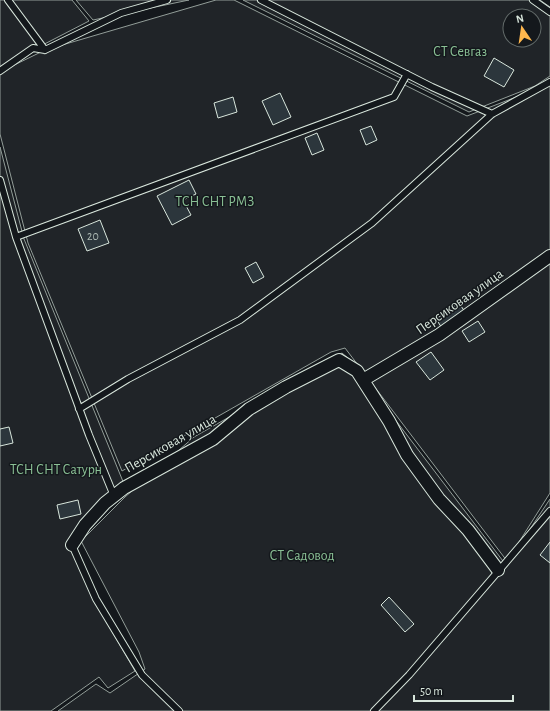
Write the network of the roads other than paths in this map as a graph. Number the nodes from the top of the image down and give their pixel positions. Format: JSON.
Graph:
{"nodes":[{"id":1,"x":8,"y":0,"type":"edge"},
{"id":2,"x":167,"y":0,"type":"edge"},
{"id":3,"x":261,"y":0,"type":"edge"},
{"id":4,"x":533,"y":0,"type":"edge"},
{"id":5,"x":550,"y":12,"type":"edge"},
{"id":6,"x":45,"y":50,"type":"junction"},
{"id":7,"x":0,"y":70,"type":"edge"},
{"id":8,"x":407,"y":74,"type":"junction"},
{"id":9,"x":550,"y":82,"type":"edge"},
{"id":10,"x":492,"y":114,"type":"junction"},
{"id":11,"x":0,"y":180,"type":"edge"},
{"id":12,"x":16,"y":237,"type":"junction"},
{"id":13,"x":550,"y":256,"type":"edge"},
{"id":14,"x":363,"y":380,"type":"junction"},
{"id":15,"x":79,"y":409,"type":"junction"},
{"id":16,"x":114,"y":496,"type":"junction"},
{"id":17,"x":550,"y":511,"type":"edge"},
{"id":18,"x":72,"y":545,"type":"joint"},
{"id":19,"x":498,"y":570,"type":"junction"},
{"id":20,"x":179,"y":711,"type":"edge"},
{"id":21,"x":374,"y":711,"type":"edge"}],
"edges":[{"from":1,"to":6,"type":"lane"},
{"from":2,"to":6,"type":"lane"},
{"from":3,"to":8,"type":"lane"},
{"from":4,"to":5,"type":"lane"},
{"from":6,"to":7,"type":"lane"},
{"from":8,"to":10,"type":"lane"},
{"from":8,"to":12,"type":"lane"},
{"from":9,"to":10,"type":"lane"},
{"from":10,"to":15,"type":"lane"},
{"from":11,"to":12,"type":"lane"},
{"from":12,"to":15,"type":"lane"},
{"from":13,"to":14,"type":"street","name":"Персиковая улица"},
{"from":14,"to":16,"type":"street","name":"Персиковая улица"},
{"from":14,"to":19,"type":"street"},
{"from":15,"to":16,"type":"lane"},
{"from":16,"to":18,"type":"street","name":"Персиковая улица"},
{"from":17,"to":19,"type":"lane"},
{"from":18,"to":20,"type":"lane"},
{"from":19,"to":21,"type":"lane"}]}
